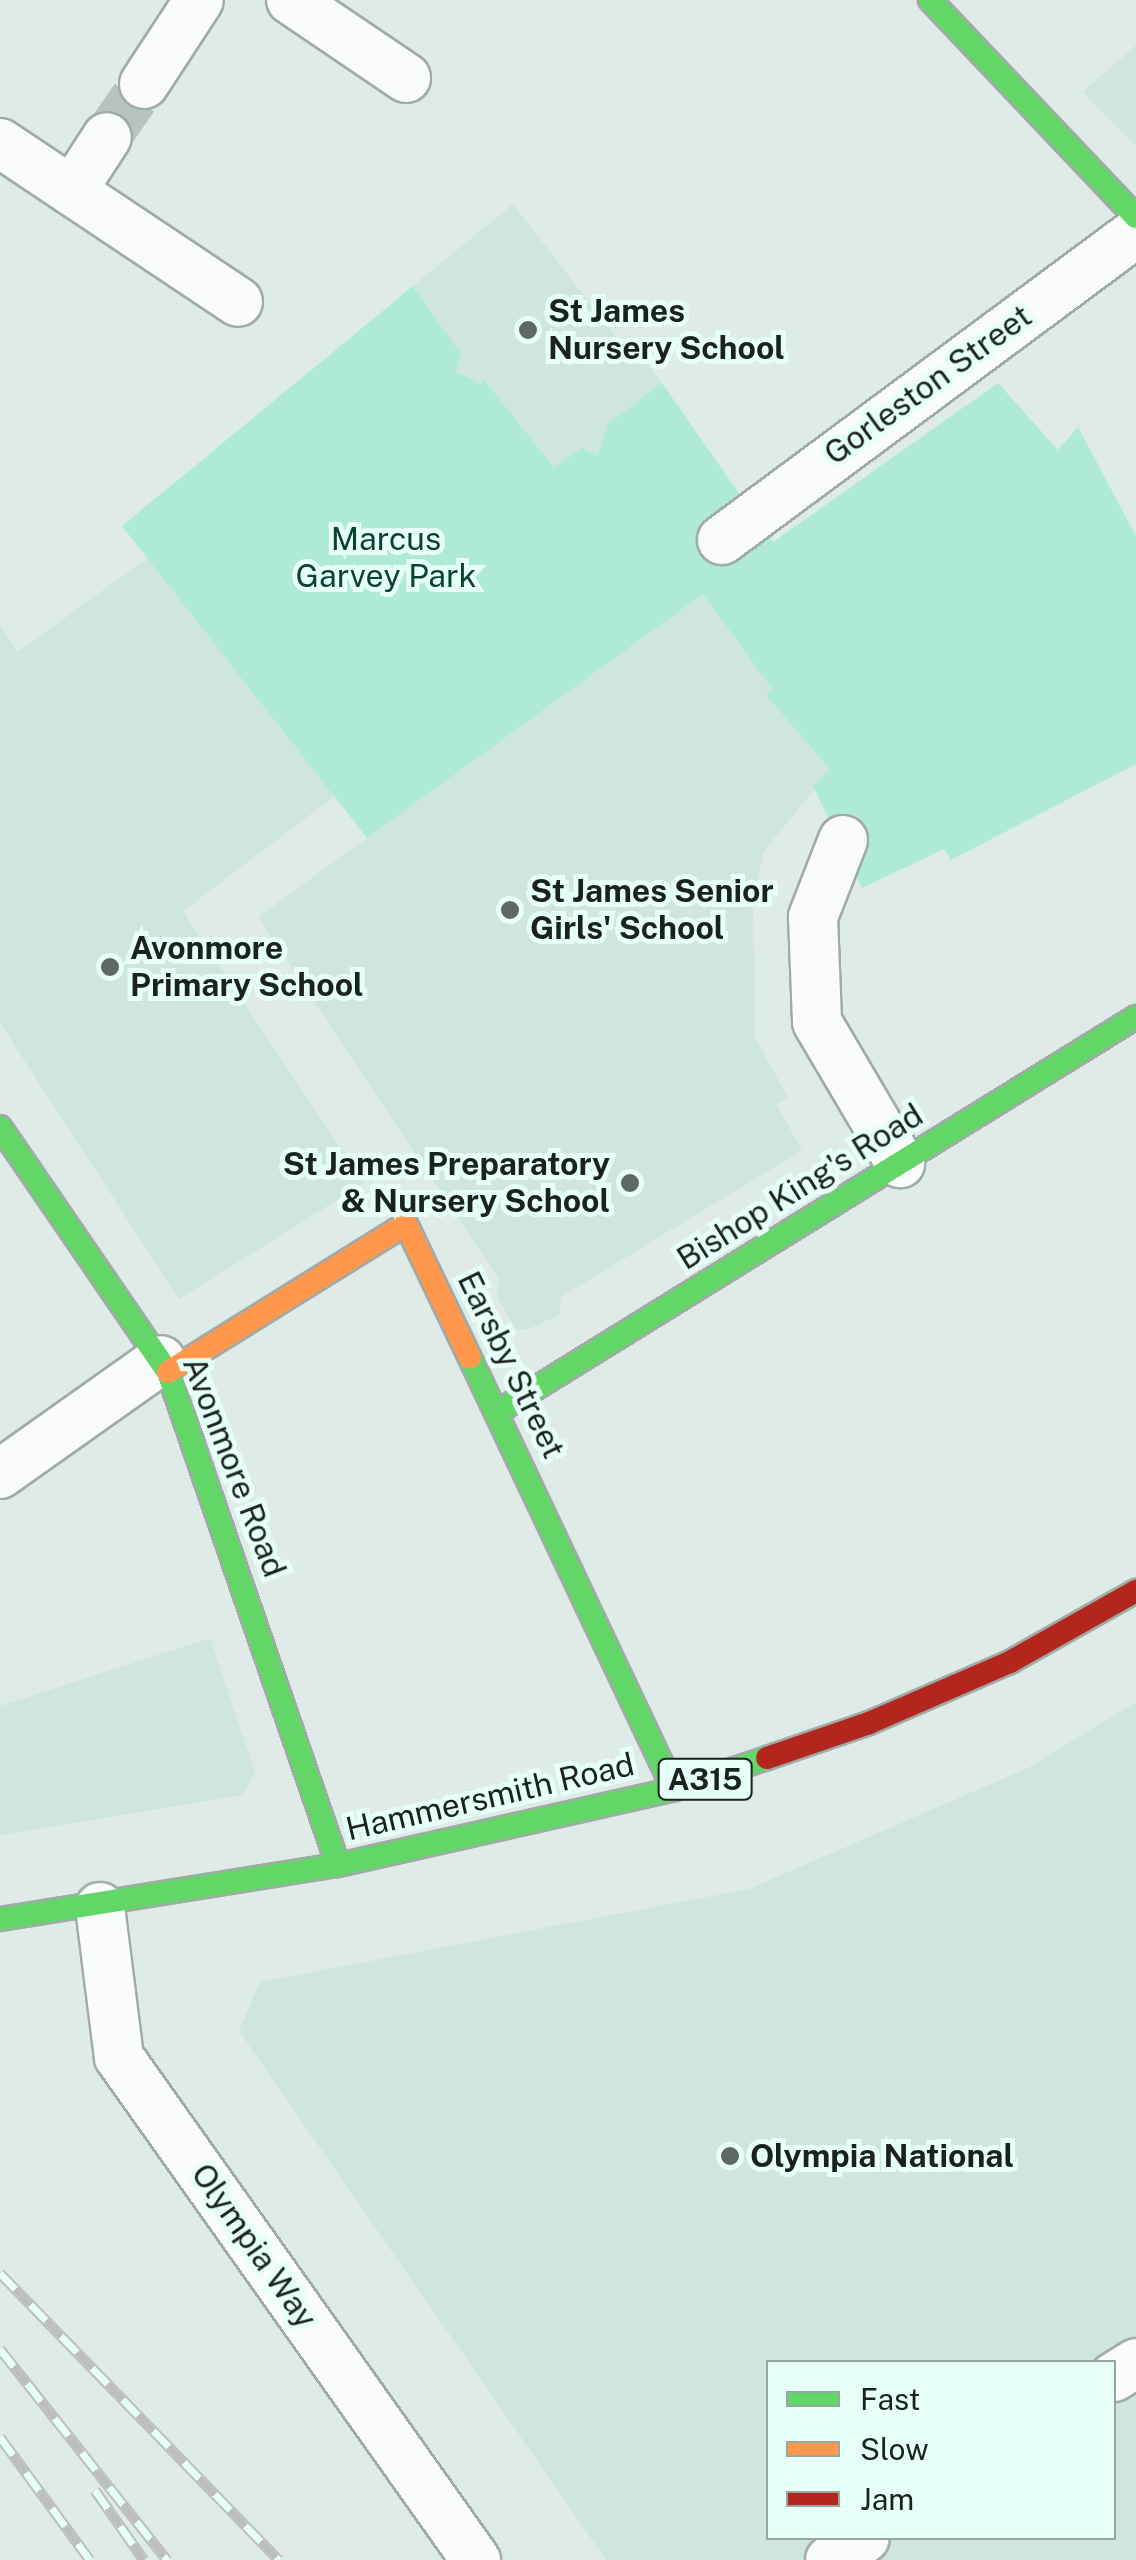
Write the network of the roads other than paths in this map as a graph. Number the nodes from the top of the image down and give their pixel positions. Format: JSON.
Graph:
{"nodes":[{"id":1,"x":199,"y":0,"type":"edge"},
{"id":2,"x":291,"y":0,"type":"edge"},
{"id":3,"x":930,"y":0,"type":"edge"},
{"id":4,"x":406,"y":78,"type":"dead end"},
{"id":5,"x":144,"y":84,"type":"tunnel mouth"},
{"id":6,"x":107,"y":137,"type":"tunnel mouth"},
{"id":7,"x":0,"y":143,"type":"edge"},
{"id":8,"x":72,"y":191,"type":"junction"},
{"id":9,"x":1136,"y":218,"type":"edge"},
{"id":10,"x":1136,"y":233,"type":"edge"},
{"id":11,"x":238,"y":302,"type":"dead end"},
{"id":12,"x":722,"y":540,"type":"dead end"},
{"id":13,"x":843,"y":840,"type":"dead end"},
{"id":14,"x":1136,"y":1017,"type":"edge"},
{"id":15,"x":0,"y":1127,"type":"edge"},
{"id":16,"x":900,"y":1163,"type":"junction"},
{"id":17,"x":165,"y":1366,"type":"junction"},
{"id":18,"x":499,"y":1411,"type":"junction"},
{"id":19,"x":0,"y":1474,"type":"edge"},
{"id":20,"x":1136,"y":1590,"type":"edge"},
{"id":21,"x":674,"y":1789,"type":"junction"},
{"id":22,"x":338,"y":1865,"type":"junction"},
{"id":23,"x":100,"y":1907,"type":"junction"},
{"id":24,"x":0,"y":1920,"type":"edge"},
{"id":25,"x":862,"y":2540,"type":"edge"},
{"id":26,"x":476,"y":2560,"type":"edge"},
{"id":27,"x":830,"y":2560,"type":"edge"}],
"edges":[{"from":1,"to":5,"type":"street"},
{"from":2,"to":4,"type":"street"},
{"from":3,"to":9,"type":"street"},
{"from":6,"to":8,"type":"street"},
{"from":7,"to":8,"type":"street"},
{"from":8,"to":11,"type":"street"},
{"from":10,"to":12,"type":"street","name":"Gorleston Street"},
{"from":13,"to":16,"type":"street"},
{"from":14,"to":16,"type":"street","name":"Bishop King's Road"},
{"from":15,"to":17,"type":"street","name":"Avonmore Road"},
{"from":16,"to":18,"type":"street","name":"Bishop King's Road"},
{"from":17,"to":18,"type":"street","name":"Earsby Street"},
{"from":17,"to":19,"type":"street"},
{"from":17,"to":22,"type":"street","name":"Avonmore Road"},
{"from":18,"to":21,"type":"street","name":"Earsby Street"},
{"from":20,"to":21,"type":"street","name":"Hammersmith Road","number":"A315"},
{"from":21,"to":22,"type":"street","name":"Hammersmith Road","number":"A315"},
{"from":22,"to":23,"type":"street","name":"Hammersmith Road","number":"A315"},
{"from":23,"to":24,"type":"street","name":"Hammersmith Road","number":"A315"},
{"from":23,"to":26,"type":"street","name":"Olympia Way"},
{"from":25,"to":27,"type":"street"}]}
